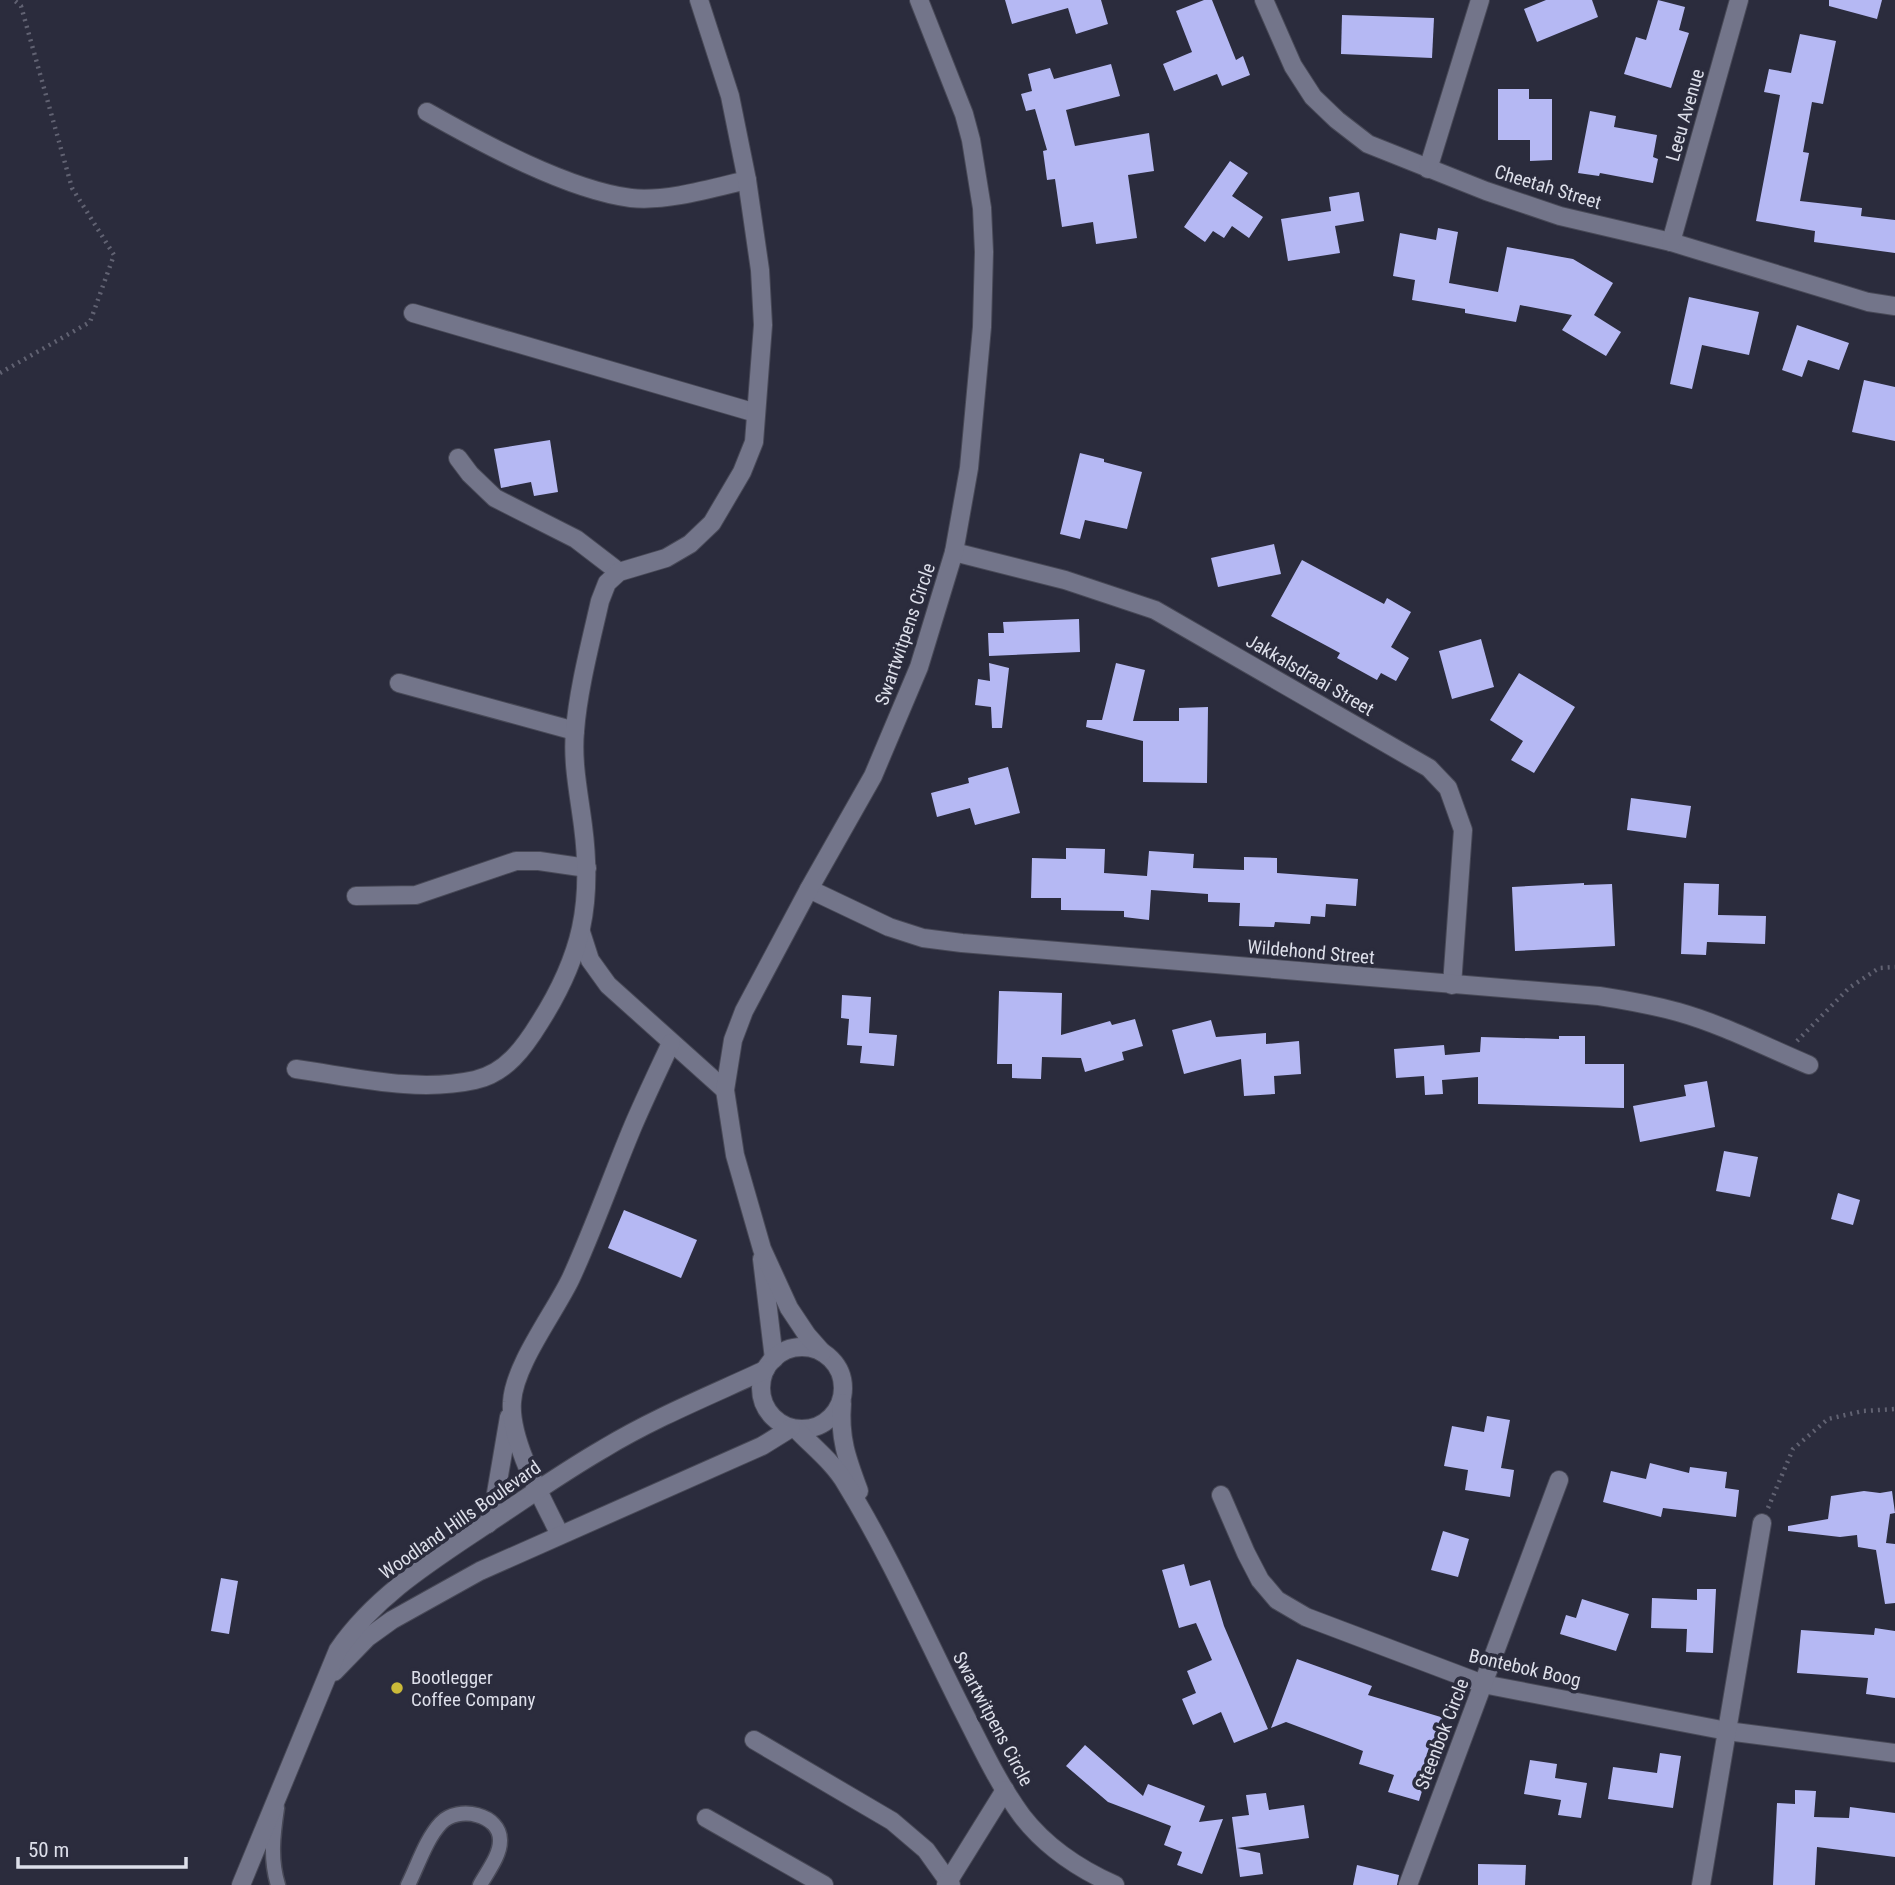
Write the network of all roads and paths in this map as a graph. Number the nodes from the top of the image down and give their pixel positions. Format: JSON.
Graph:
{"nodes":[{"id":1,"x":14,"y":0,"type":"edge"},
{"id":2,"x":699,"y":0,"type":"edge"},
{"id":3,"x":919,"y":0,"type":"edge"},
{"id":4,"x":1264,"y":0,"type":"edge"},
{"id":5,"x":1480,"y":0,"type":"edge"},
{"id":6,"x":1739,"y":0,"type":"edge"},
{"id":7,"x":427,"y":112,"type":"dead end"},
{"id":8,"x":1428,"y":169,"type":"junction"},
{"id":9,"x":747,"y":180,"type":"junction"},
{"id":10,"x":1671,"y":242,"type":"junction"},
{"id":11,"x":1895,"y":306,"type":"edge"},
{"id":12,"x":413,"y":313,"type":"dead end"},
{"id":13,"x":0,"y":373,"type":"edge"},
{"id":14,"x":756,"y":413,"type":"junction"},
{"id":15,"x":458,"y":458,"type":"dead end"},
{"id":16,"x":954,"y":552,"type":"junction"},
{"id":17,"x":619,"y":572,"type":"junction"},
{"id":18,"x":399,"y":683,"type":"dead end"},
{"id":19,"x":575,"y":731,"type":"junction"},
{"id":20,"x":587,"y":868,"type":"junction"},
{"id":21,"x":809,"y":889,"type":"junction"},
{"id":22,"x":356,"y":896,"type":"dead end"},
{"id":23,"x":581,"y":932,"type":"junction"},
{"id":24,"x":1895,"y":967,"type":"edge"},
{"id":25,"x":1452,"y":985,"type":"junction"},
{"id":26,"x":671,"y":1044,"type":"junction"},
{"id":27,"x":1784,"y":1055,"type":"junction"},
{"id":28,"x":1809,"y":1065,"type":"dead end"},
{"id":29,"x":296,"y":1069,"type":"dead end"},
{"id":30,"x":725,"y":1090,"type":"junction"},
{"id":31,"x":762,"y":1249,"type":"junction"},
{"id":32,"x":822,"y":1352,"type":"junction"},
{"id":33,"x":769,"y":1365,"type":"junction"},
{"id":34,"x":843,"y":1397,"type":"junction"},
{"id":35,"x":512,"y":1401,"type":"junction"},
{"id":36,"x":1895,"y":1409,"type":"edge"},
{"id":37,"x":794,"y":1429,"type":"junction"},
{"id":38,"x":1559,"y":1480,"type":"dead end"},
{"id":39,"x":538,"y":1490,"type":"junction"},
{"id":40,"x":1221,"y":1495,"type":"dead end"},
{"id":41,"x":1762,"y":1523,"type":"joint"},
{"id":42,"x":488,"y":1524,"type":"junction"},
{"id":43,"x":560,"y":1535,"type":"junction"},
{"id":44,"x":876,"y":1537,"type":"junction"},
{"id":45,"x":327,"y":1680,"type":"junction"},
{"id":46,"x":1483,"y":1684,"type":"junction"},
{"id":47,"x":1727,"y":1731,"type":"junction"},
{"id":48,"x":754,"y":1740,"type":"dead end"},
{"id":49,"x":1895,"y":1753,"type":"edge"},
{"id":50,"x":1005,"y":1790,"type":"junction"},
{"id":51,"x":278,"y":1793,"type":"junction"},
{"id":52,"x":706,"y":1818,"type":"dead end"},
{"id":53,"x":948,"y":1884,"type":"edge"},
{"id":54,"x":241,"y":1885,"type":"edge"},
{"id":55,"x":278,"y":1885,"type":"edge"},
{"id":56,"x":408,"y":1885,"type":"edge"},
{"id":57,"x":480,"y":1885,"type":"edge"},
{"id":58,"x":824,"y":1885,"type":"edge"},
{"id":59,"x":1115,"y":1885,"type":"edge"},
{"id":60,"x":1408,"y":1885,"type":"edge"},
{"id":61,"x":1701,"y":1885,"type":"edge"}],
"edges":[{"from":1,"to":13,"type":"path"},
{"from":2,"to":9,"type":"street"},
{"from":3,"to":16,"type":"street","name":"Swartwitpens Circle"},
{"from":4,"to":8,"type":"street","name":"Cheetah Street"},
{"from":5,"to":8,"type":"street"},
{"from":6,"to":10,"type":"street","name":"Leeu Avenue"},
{"from":7,"to":9,"type":"street"},
{"from":8,"to":10,"type":"street","name":"Cheetah Street"},
{"from":9,"to":14,"type":"street"},
{"from":10,"to":11,"type":"street","name":"Cheetah Street"},
{"from":12,"to":14,"type":"street"},
{"from":14,"to":17,"type":"street"},
{"from":15,"to":17,"type":"street"},
{"from":16,"to":21,"type":"street","name":"Swartwitpens Circle"},
{"from":16,"to":25,"type":"street","name":"Jakkalsdraai Street"},
{"from":17,"to":19,"type":"street"},
{"from":18,"to":19,"type":"street"},
{"from":19,"to":20,"type":"street"},
{"from":20,"to":22,"type":"street"},
{"from":20,"to":23,"type":"street"},
{"from":21,"to":25,"type":"street","name":"Wildehond Street"},
{"from":21,"to":30,"type":"street","name":"Swartwitpens Circle"},
{"from":23,"to":26,"type":"street"},
{"from":23,"to":29,"type":"street"},
{"from":24,"to":27,"type":"path"},
{"from":25,"to":27,"type":"street","name":"Wildehond Street"},
{"from":26,"to":30,"type":"street"},
{"from":26,"to":35,"type":"street"},
{"from":27,"to":28,"type":"street","name":"Wildehond Street"},
{"from":30,"to":31,"type":"street","name":"Swartwitpens Circle"},
{"from":31,"to":32,"type":"street","name":"Swartwitpens Circle"},
{"from":31,"to":33,"type":"street","name":"Swartwitpens Circle"},
{"from":32,"to":33,"type":"street"},
{"from":32,"to":34,"type":"street"},
{"from":33,"to":37,"type":"street"},
{"from":33,"to":39,"type":"street","name":"Woodland Hills Boulevard"},
{"from":34,"to":37,"type":"street"},
{"from":34,"to":44,"type":"street","name":"Swartwitpens Circle"},
{"from":35,"to":39,"type":"street"},
{"from":35,"to":42,"type":"street"},
{"from":36,"to":41,"type":"path"},
{"from":37,"to":43,"type":"street","name":"Woodland Hills Boulevard"},
{"from":37,"to":44,"type":"street","name":"Swartwitpens Circle"},
{"from":38,"to":46,"type":"street","name":"Steenbok Circle"},
{"from":39,"to":42,"type":"street","name":"Woodland Hills Boulevard"},
{"from":39,"to":43,"type":"street"},
{"from":40,"to":46,"type":"street","name":"Bontebok Boog"},
{"from":41,"to":47,"type":"street"},
{"from":42,"to":45,"type":"street","name":"Woodland Hills Boulevard"},
{"from":43,"to":45,"type":"street","name":"Woodland Hills Boulevard"},
{"from":44,"to":50,"type":"street","name":"Swartwitpens Circle"},
{"from":45,"to":51,"type":"street","name":"Woodland Hills Boulevard"},
{"from":46,"to":47,"type":"street","name":"Bontebok Boog"},
{"from":46,"to":60,"type":"street","name":"Steenbok Circle"},
{"from":47,"to":49,"type":"street","name":"Bontebok Boog"},
{"from":47,"to":61,"type":"street"},
{"from":48,"to":53,"type":"street"},
{"from":50,"to":53,"type":"street"},
{"from":50,"to":59,"type":"street","name":"Swartwitpens Circle"},
{"from":51,"to":54,"type":"street","name":"Woodland Hills Boulevard"},
{"from":51,"to":55,"type":"lane"},
{"from":52,"to":58,"type":"street"},
{"from":56,"to":57,"type":"lane"}]}
